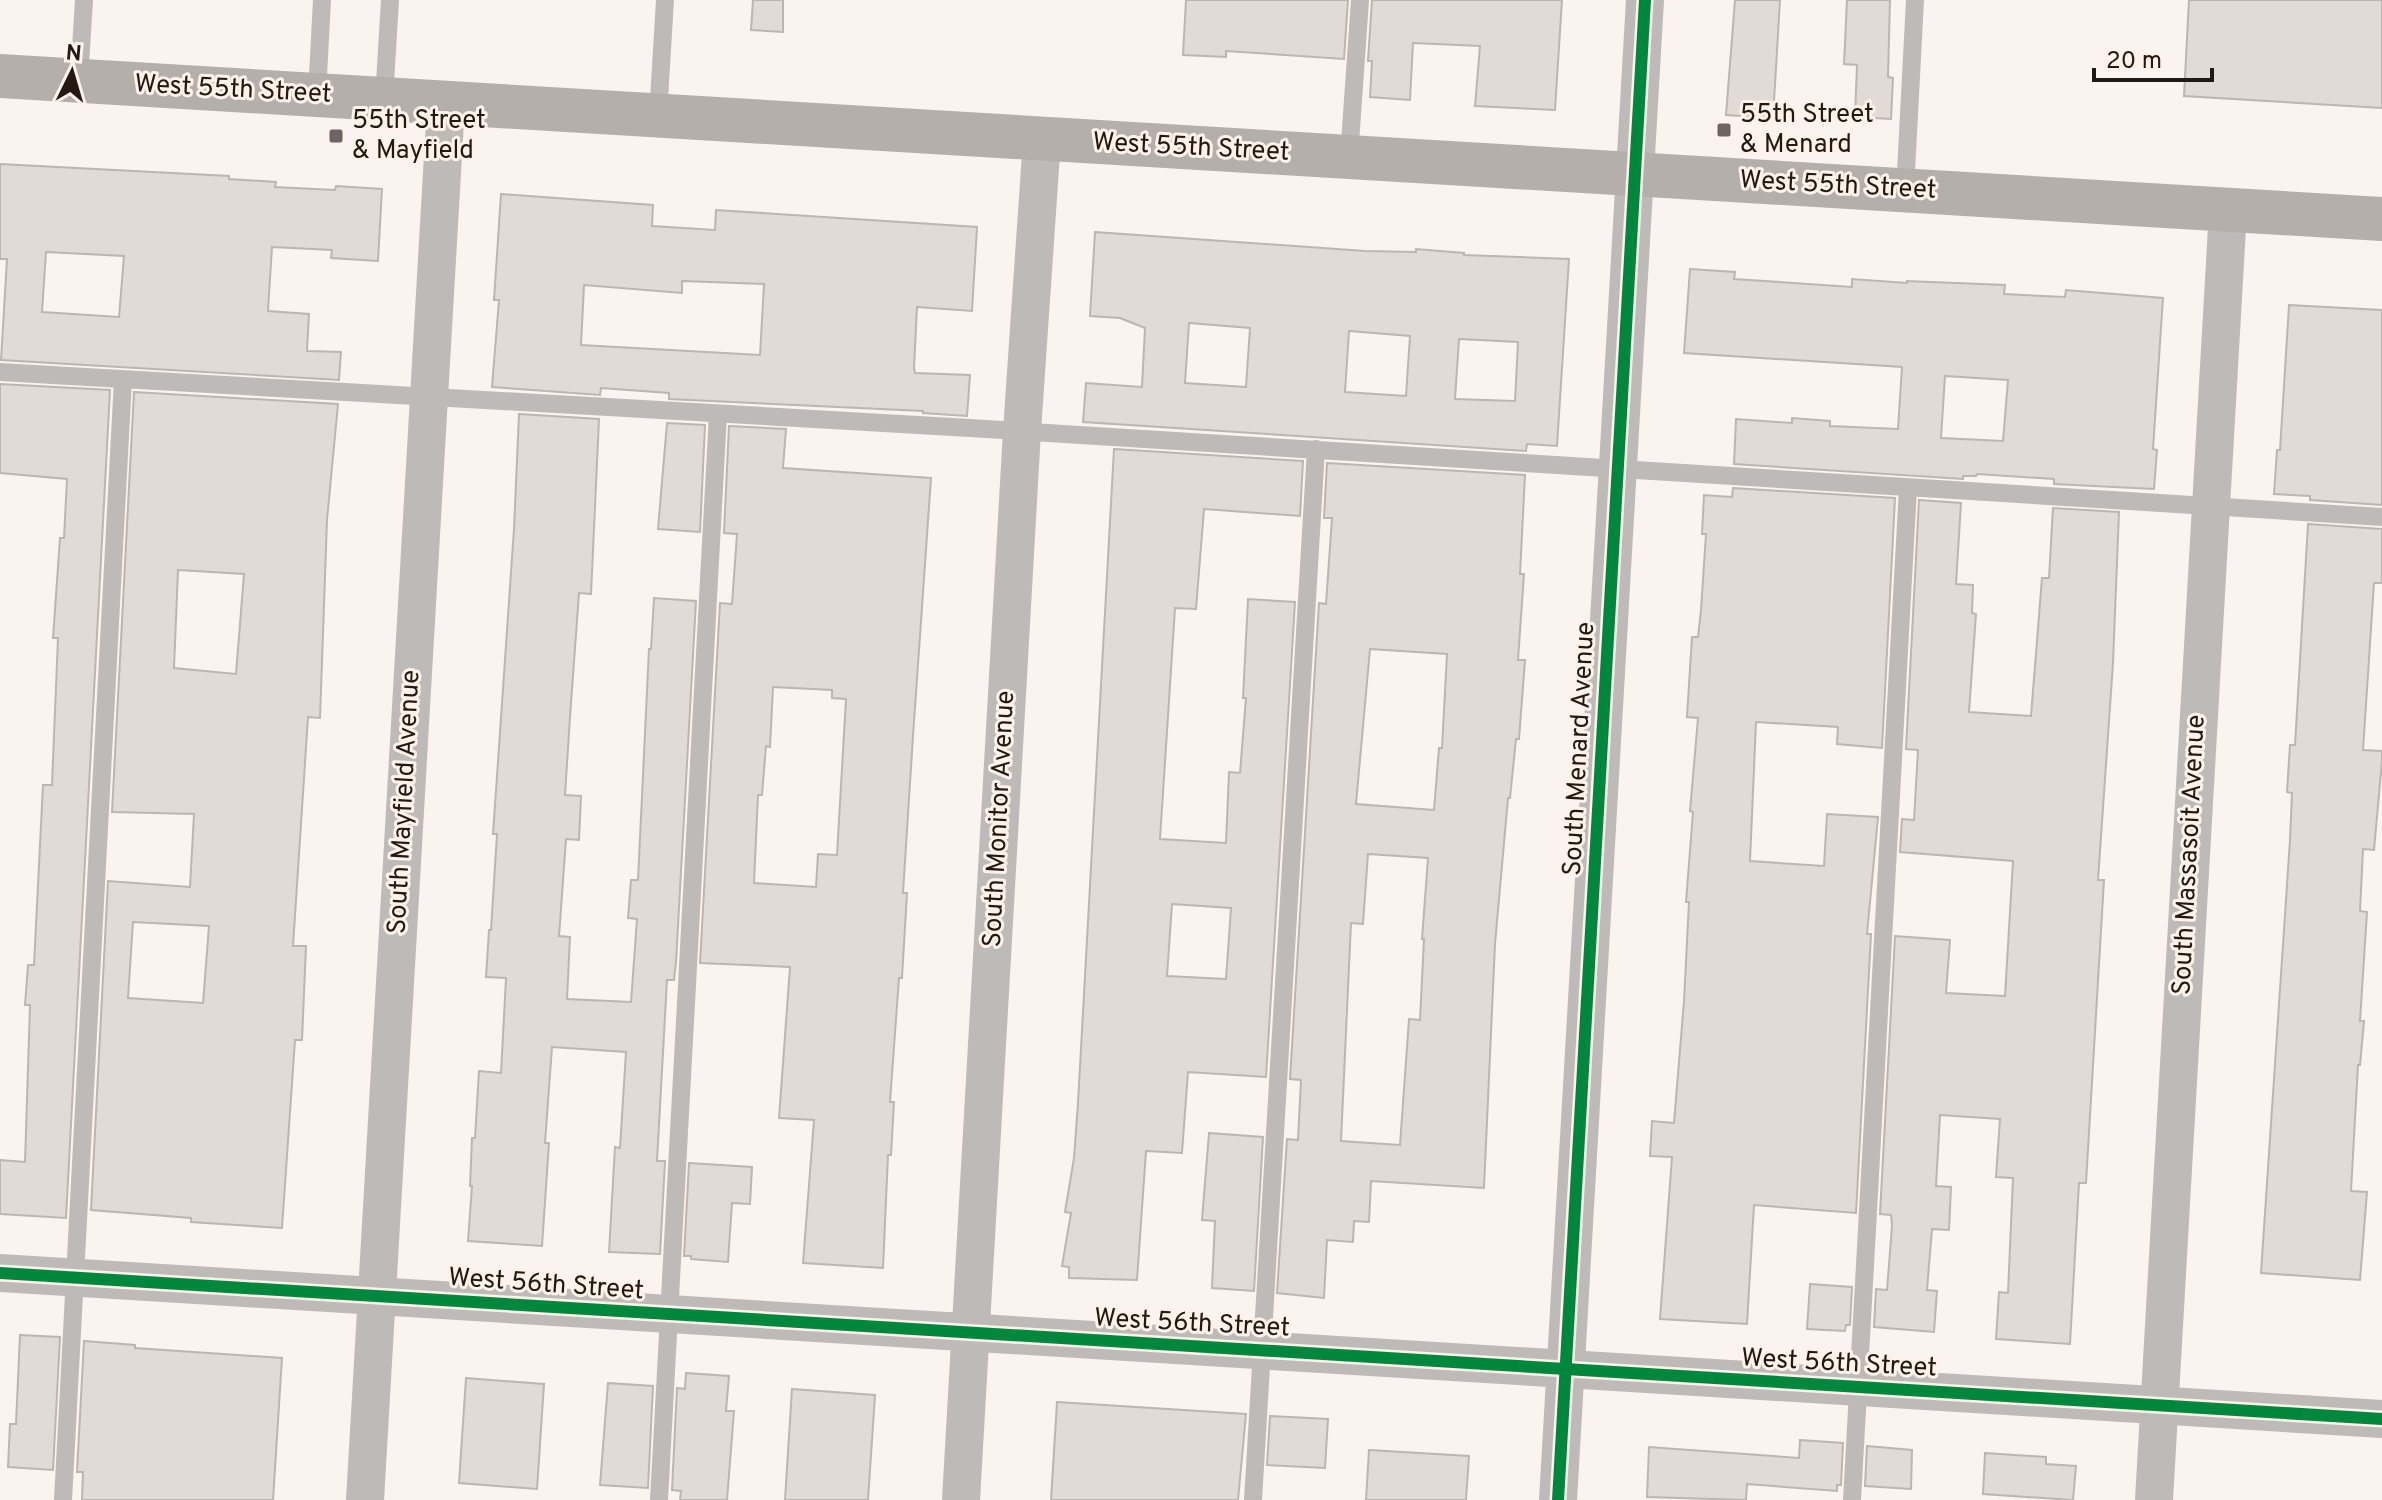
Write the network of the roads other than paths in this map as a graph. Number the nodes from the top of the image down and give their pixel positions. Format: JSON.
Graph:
{"nodes":[{"id":1,"x":84,"y":0,"type":"edge"},
{"id":2,"x":322,"y":0,"type":"edge"},
{"id":3,"x":390,"y":0,"type":"edge"},
{"id":4,"x":665,"y":0,"type":"edge"},
{"id":5,"x":1360,"y":0,"type":"edge"},
{"id":6,"x":1645,"y":0,"type":"edge"},
{"id":7,"x":1915,"y":0,"type":"edge"},
{"id":8,"x":0,"y":76,"type":"edge"},
{"id":9,"x":79,"y":81,"type":"junction"},
{"id":10,"x":317,"y":95,"type":"junction"},
{"id":11,"x":384,"y":99,"type":"junction"},
{"id":12,"x":446,"y":104,"type":"junction"},
{"id":13,"x":658,"y":116,"type":"junction"},
{"id":14,"x":1042,"y":139,"type":"junction"},
{"id":15,"x":1349,"y":157,"type":"junction"},
{"id":16,"x":1635,"y":174,"type":"junction"},
{"id":17,"x":1905,"y":191,"type":"junction"},
{"id":18,"x":2228,"y":210,"type":"junction"},
{"id":19,"x":2382,"y":219,"type":"edge"},
{"id":20,"x":0,"y":372,"type":"edge"},
{"id":21,"x":123,"y":380,"type":"junction"},
{"id":22,"x":429,"y":398,"type":"junction"},
{"id":23,"x":718,"y":414,"type":"junction"},
{"id":24,"x":1022,"y":431,"type":"junction"},
{"id":25,"x":1316,"y":449,"type":"junction"},
{"id":26,"x":1618,"y":469,"type":"junction"},
{"id":27,"x":1908,"y":488,"type":"junction"},
{"id":28,"x":2210,"y":507,"type":"junction"},
{"id":29,"x":2382,"y":517,"type":"edge"},
{"id":30,"x":0,"y":1273,"type":"edge"},
{"id":31,"x":76,"y":1278,"type":"junction"},
{"id":32,"x":377,"y":1296,"type":"junction"},
{"id":33,"x":669,"y":1315,"type":"junction"},
{"id":34,"x":971,"y":1333,"type":"junction"},
{"id":35,"x":1261,"y":1351,"type":"junction"},
{"id":36,"x":1566,"y":1369,"type":"junction"},
{"id":37,"x":1858,"y":1387,"type":"junction"},
{"id":38,"x":2159,"y":1406,"type":"junction"},
{"id":39,"x":2382,"y":1419,"type":"edge"},
{"id":40,"x":63,"y":1500,"type":"edge"},
{"id":41,"x":365,"y":1500,"type":"edge"},
{"id":42,"x":659,"y":1500,"type":"edge"},
{"id":43,"x":961,"y":1500,"type":"edge"},
{"id":44,"x":1253,"y":1500,"type":"edge"},
{"id":45,"x":1558,"y":1500,"type":"edge"},
{"id":46,"x":1852,"y":1500,"type":"edge"},
{"id":47,"x":2154,"y":1500,"type":"edge"}],
"edges":[{"from":1,"to":9,"type":"lane"},
{"from":2,"to":10,"type":"lane"},
{"from":3,"to":11,"type":"lane"},
{"from":4,"to":13,"type":"lane"},
{"from":5,"to":15,"type":"lane"},
{"from":6,"to":16,"type":"street","name":"South Menard Avenue"},
{"from":7,"to":17,"type":"lane"},
{"from":8,"to":9,"type":"main road","name":"West 55th Street"},
{"from":9,"to":10,"type":"main road","name":"West 55th Street"},
{"from":10,"to":11,"type":"main road","name":"West 55th Street"},
{"from":11,"to":12,"type":"main road","name":"West 55th Street"},
{"from":12,"to":13,"type":"main road","name":"West 55th Street"},
{"from":12,"to":22,"type":"street","name":"South Mayfield Avenue"},
{"from":13,"to":14,"type":"main road","name":"West 55th Street"},
{"from":14,"to":15,"type":"main road","name":"West 55th Street"},
{"from":14,"to":24,"type":"street","name":"South Monitor Avenue"},
{"from":15,"to":16,"type":"main road","name":"West 55th Street"},
{"from":16,"to":17,"type":"main road","name":"West 55th Street"},
{"from":16,"to":26,"type":"street","name":"South Menard Avenue"},
{"from":17,"to":18,"type":"main road","name":"West 55th Street"},
{"from":18,"to":19,"type":"main road","name":"West 55th Street"},
{"from":18,"to":28,"type":"street","name":"South Massasoit Avenue"},
{"from":20,"to":21,"type":"lane"},
{"from":21,"to":22,"type":"lane"},
{"from":21,"to":31,"type":"lane"},
{"from":22,"to":23,"type":"lane"},
{"from":22,"to":32,"type":"street","name":"South Mayfield Avenue"},
{"from":23,"to":24,"type":"lane"},
{"from":23,"to":33,"type":"lane"},
{"from":24,"to":25,"type":"lane"},
{"from":24,"to":34,"type":"street","name":"South Monitor Avenue"},
{"from":25,"to":26,"type":"lane"},
{"from":25,"to":35,"type":"lane"},
{"from":26,"to":27,"type":"lane"},
{"from":26,"to":36,"type":"street","name":"South Menard Avenue"},
{"from":27,"to":28,"type":"lane"},
{"from":27,"to":37,"type":"lane"},
{"from":28,"to":29,"type":"lane"},
{"from":28,"to":38,"type":"street","name":"South Massasoit Avenue"},
{"from":30,"to":31,"type":"street","name":"West 56th Street"},
{"from":31,"to":32,"type":"street","name":"West 56th Street"},
{"from":31,"to":40,"type":"lane"},
{"from":32,"to":33,"type":"street","name":"West 56th Street"},
{"from":32,"to":41,"type":"street","name":"South Mayfield Avenue"},
{"from":33,"to":34,"type":"street","name":"West 56th Street"},
{"from":33,"to":42,"type":"lane"},
{"from":34,"to":35,"type":"street","name":"West 56th Street"},
{"from":34,"to":43,"type":"street","name":"South Monitor Avenue"},
{"from":35,"to":36,"type":"street","name":"West 56th Street"},
{"from":35,"to":44,"type":"lane"},
{"from":36,"to":37,"type":"street","name":"West 56th Street"},
{"from":36,"to":45,"type":"street","name":"South Menard Avenue"},
{"from":37,"to":38,"type":"street","name":"West 56th Street"},
{"from":37,"to":46,"type":"lane"},
{"from":38,"to":39,"type":"street","name":"West 56th Street"},
{"from":38,"to":47,"type":"street","name":"South Massasoit Avenue"}]}
